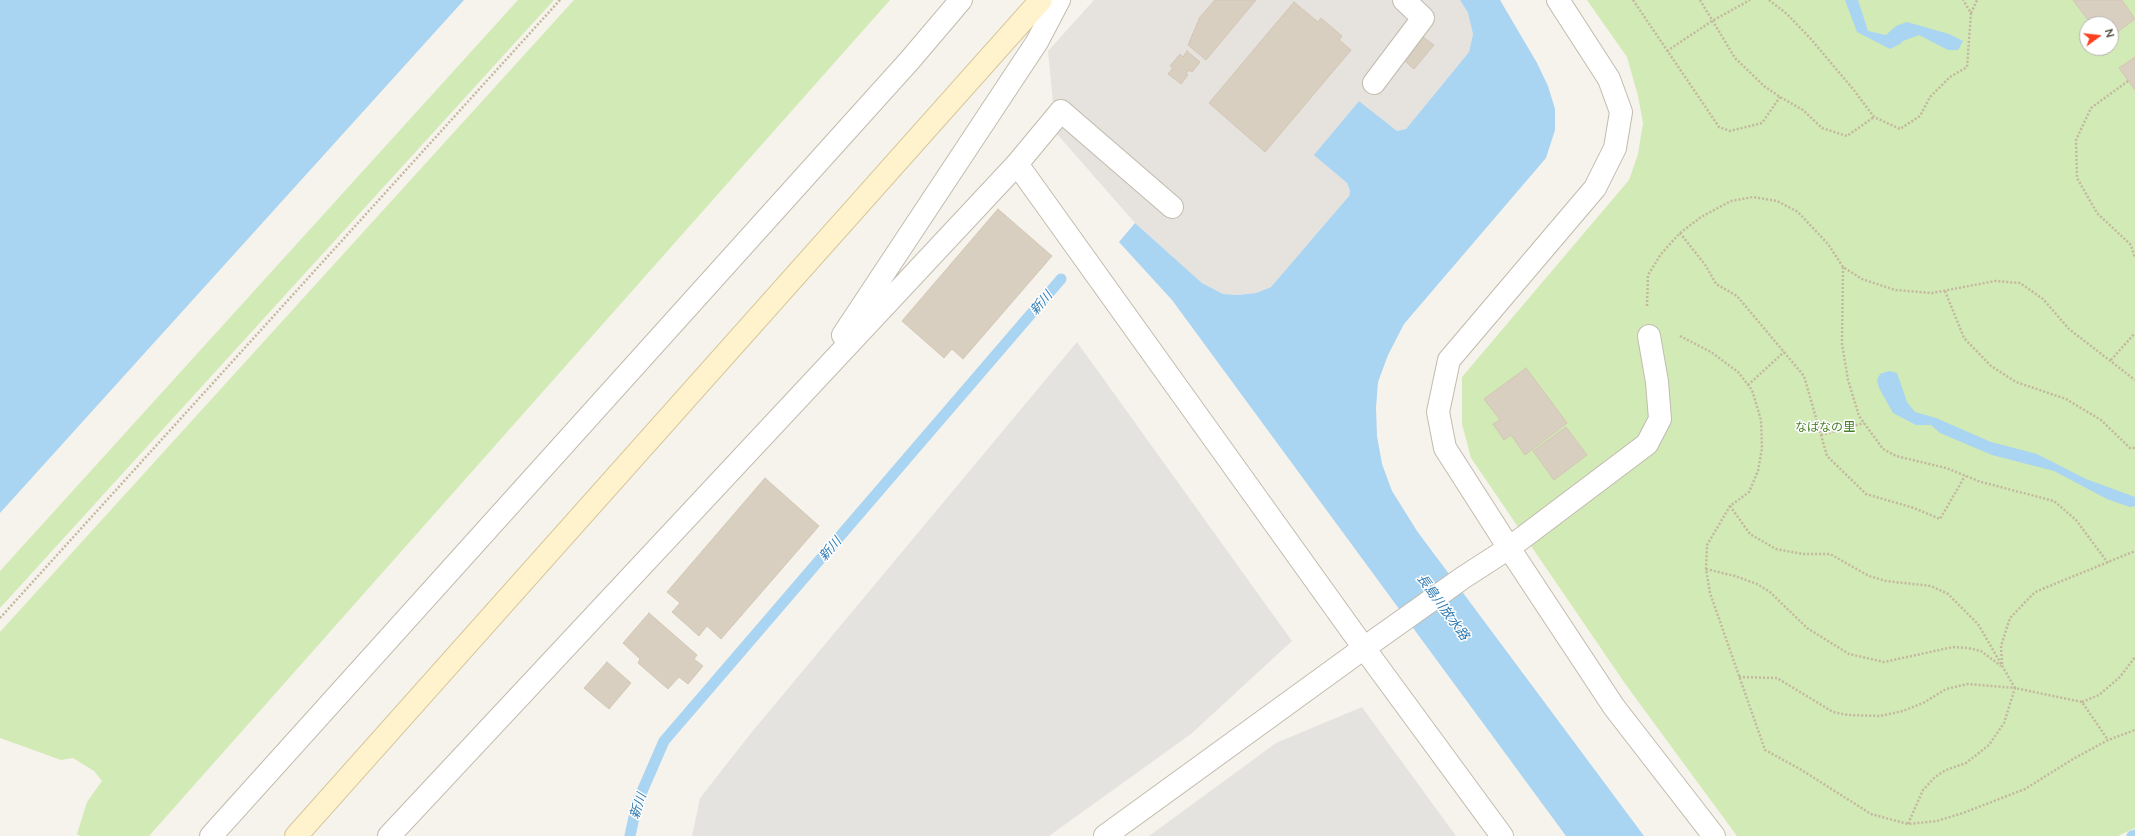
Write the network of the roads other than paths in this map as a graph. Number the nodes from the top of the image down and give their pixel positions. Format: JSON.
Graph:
{"nodes":[{"id":1,"x":961,"y":0,"type":"edge"},
{"id":2,"x":1041,"y":0,"type":"edge"},
{"id":3,"x":1059,"y":0,"type":"edge"},
{"id":4,"x":1404,"y":0,"type":"edge"},
{"id":5,"x":1558,"y":0,"type":"edge"},
{"id":6,"x":1374,"y":83,"type":"dead end"},
{"id":7,"x":1017,"y":164,"type":"junction"},
{"id":8,"x":1172,"y":207,"type":"dead end"},
{"id":9,"x":1649,"y":336,"type":"road end"},
{"id":10,"x":809,"y":387,"type":"junction"},
{"id":11,"x":1509,"y":548,"type":"junction"},
{"id":12,"x":1364,"y":648,"type":"junction"},
{"id":13,"x":211,"y":836,"type":"edge"},
{"id":14,"x":296,"y":836,"type":"edge"},
{"id":15,"x":389,"y":836,"type":"edge"},
{"id":16,"x":1105,"y":836,"type":"edge"},
{"id":17,"x":1502,"y":836,"type":"edge"},
{"id":18,"x":1714,"y":836,"type":"edge"}],
"edges":[{"from":1,"to":13,"type":"street"},
{"from":2,"to":14,"type":"street"},
{"from":3,"to":10,"type":"street"},
{"from":4,"to":6,"type":"street"},
{"from":5,"to":11,"type":"street"},
{"from":7,"to":8,"type":"street"},
{"from":7,"to":10,"type":"street"},
{"from":7,"to":12,"type":"street"},
{"from":9,"to":11,"type":"street"},
{"from":10,"to":15,"type":"street"},
{"from":11,"to":12,"type":"street"},
{"from":11,"to":18,"type":"street"},
{"from":12,"to":16,"type":"street"},
{"from":12,"to":17,"type":"street"}]}
